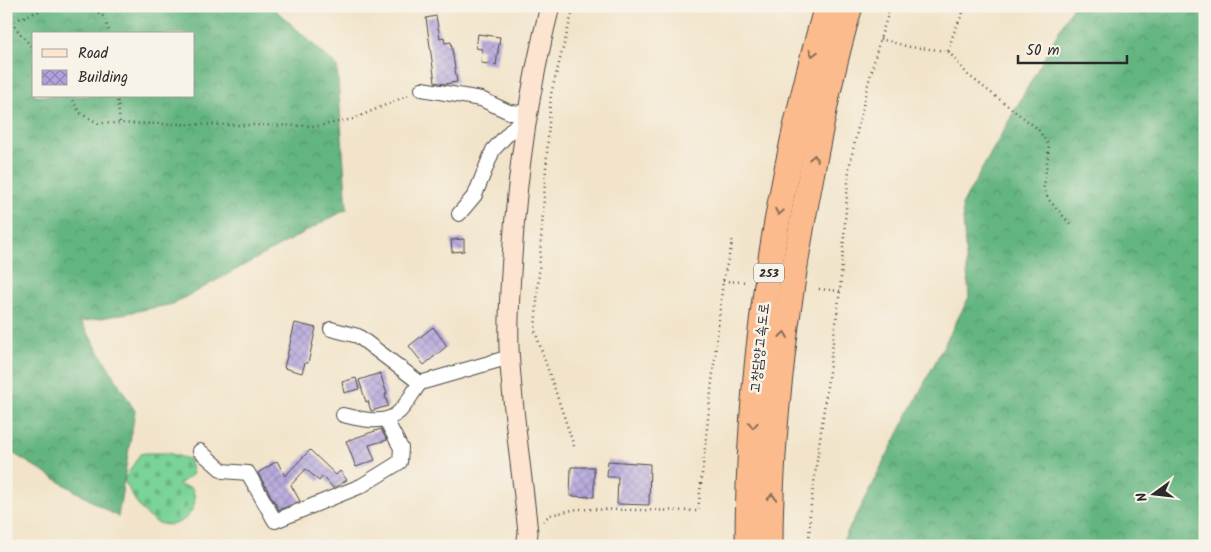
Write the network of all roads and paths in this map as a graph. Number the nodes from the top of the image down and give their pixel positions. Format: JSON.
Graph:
{"nodes":[{"id":1,"x":52,"y":6,"type":"edge"},
{"id":2,"x":91,"y":6,"type":"edge"},
{"id":3,"x":550,"y":6,"type":"edge"},
{"id":4,"x":574,"y":6,"type":"edge"},
{"id":5,"x":827,"y":6,"type":"edge"},
{"id":6,"x":850,"y":6,"type":"edge"},
{"id":7,"x":891,"y":6,"type":"edge"},
{"id":8,"x":963,"y":6,"type":"edge"},
{"id":9,"x":109,"y":32,"type":"edge"},
{"id":10,"x":880,"y":39,"type":"junction"},
{"id":11,"x":32,"y":48,"type":"edge"},
{"id":12,"x":948,"y":51,"type":"junction"},
{"id":13,"x":422,"y":89,"type":"joint"},
{"id":14,"x":71,"y":98,"type":"edge"},
{"id":15,"x":117,"y":98,"type":"edge"},
{"id":16,"x":527,"y":113,"type":"junction"},
{"id":17,"x":120,"y":123,"type":"junction"},
{"id":18,"x":459,"y":214,"type":"dead end"},
{"id":19,"x":1072,"y":225,"type":"dead end"},
{"id":20,"x":733,"y":239,"type":"dead end"},
{"id":21,"x":724,"y":281,"type":"junction"},
{"id":22,"x":749,"y":282,"type":"dead end"},
{"id":23,"x":819,"y":290,"type":"dead end"},
{"id":24,"x":840,"y":291,"type":"junction"},
{"id":25,"x":331,"y":329,"type":"dead end"},
{"id":26,"x":510,"y":357,"type":"junction"},
{"id":27,"x":420,"y":383,"type":"junction"},
{"id":28,"x":343,"y":414,"type":"dead end"},
{"id":29,"x":386,"y":420,"type":"junction"},
{"id":30,"x":574,"y":446,"type":"dead end"},
{"id":31,"x":200,"y":451,"type":"dead end"},
{"id":32,"x":527,"y":539,"type":"edge"},
{"id":33,"x":748,"y":546,"type":"edge"},
{"id":34,"x":770,"y":546,"type":"edge"},
{"id":35,"x":809,"y":546,"type":"edge"}],
"edges":[{"from":1,"to":11,"type":"path"},
{"from":2,"to":9,"type":"path"},
{"from":3,"to":16,"type":"street"},
{"from":4,"to":30,"type":"path"},
{"from":5,"to":33,"type":"highway","name":"고창담양고속도로","number":"253","one_way":true},
{"from":34,"to":6,"type":"highway","name":"고창담양고속도로","number":"253","one_way":true},
{"from":7,"to":10,"type":"path"},
{"from":8,"to":12,"type":"path"},
{"from":10,"to":12,"type":"path"},
{"from":10,"to":24,"type":"path"},
{"from":12,"to":19,"type":"path"},
{"from":13,"to":16,"type":"street"},
{"from":13,"to":17,"type":"path"},
{"from":14,"to":17,"type":"path"},
{"from":15,"to":17,"type":"path"},
{"from":16,"to":18,"type":"street"},
{"from":16,"to":26,"type":"street"},
{"from":20,"to":21,"type":"path"},
{"from":21,"to":22,"type":"path"},
{"from":21,"to":32,"type":"path"},
{"from":23,"to":24,"type":"path"},
{"from":24,"to":35,"type":"path"},
{"from":25,"to":27,"type":"street"},
{"from":26,"to":27,"type":"street"},
{"from":26,"to":32,"type":"street"},
{"from":27,"to":29,"type":"street"},
{"from":28,"to":29,"type":"street"},
{"from":29,"to":31,"type":"street"}]}
